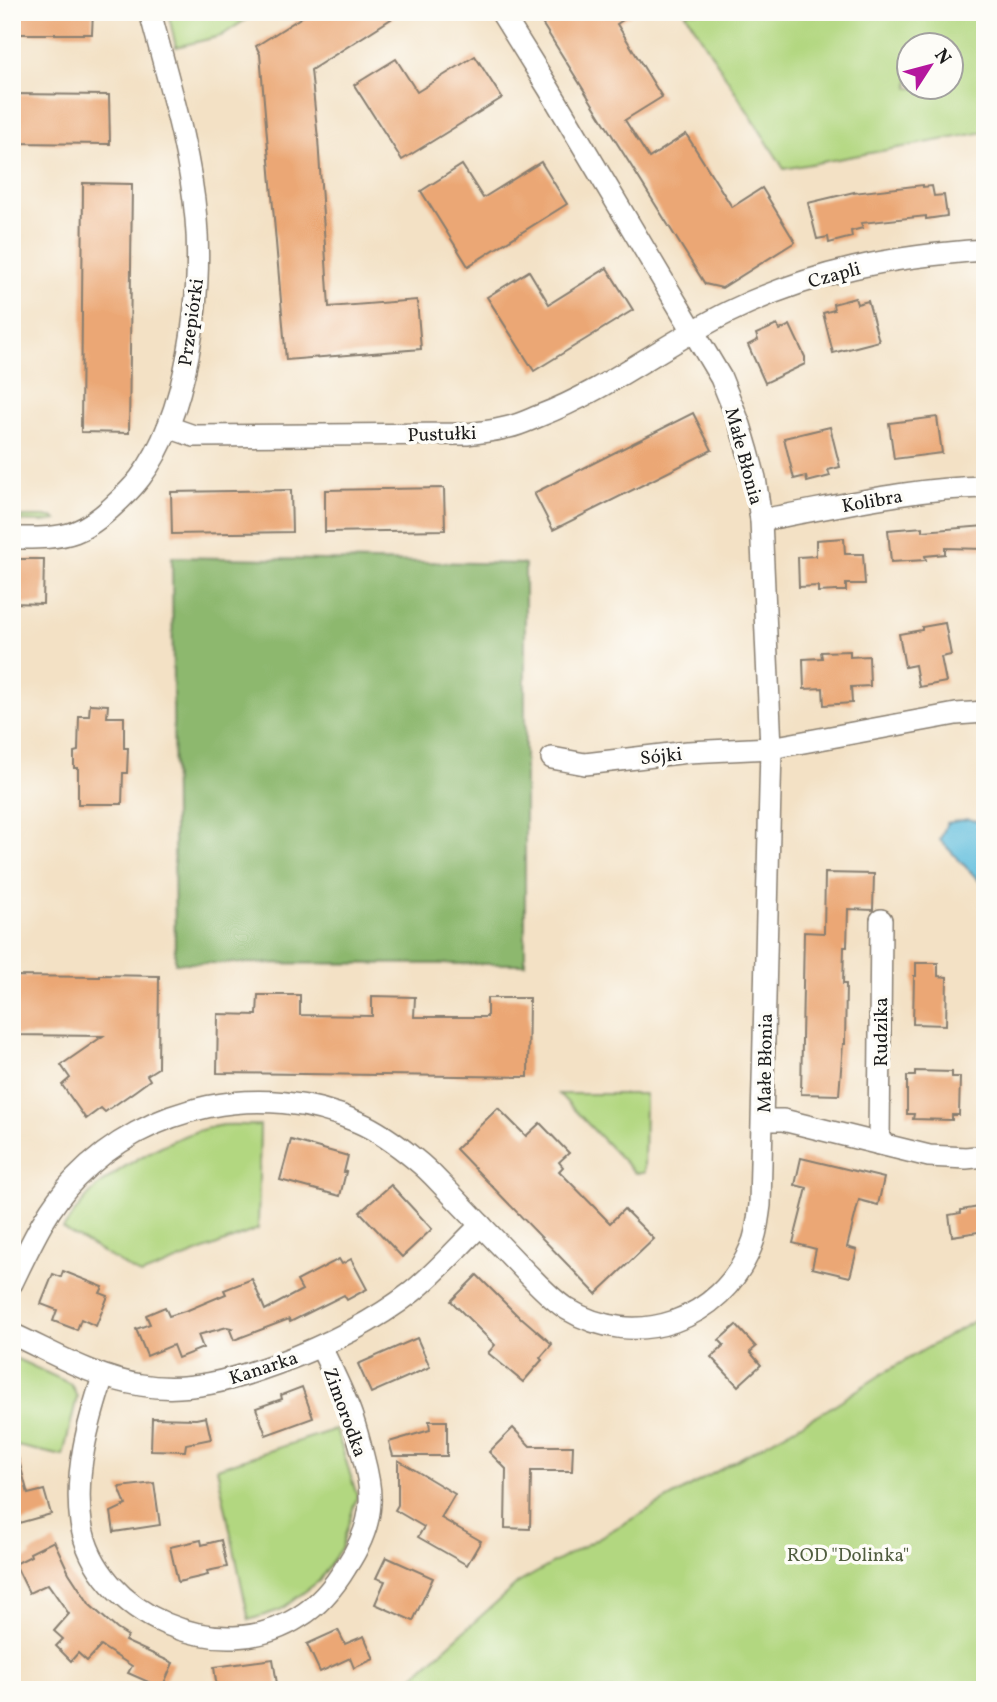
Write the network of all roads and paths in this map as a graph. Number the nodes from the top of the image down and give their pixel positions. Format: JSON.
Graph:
{"nodes":[{"id":1,"x":150,"y":12,"type":"edge"},
{"id":2,"x":501,"y":12,"type":"edge"},
{"id":3,"x":985,"y":250,"type":"edge"},
{"id":4,"x":694,"y":332,"type":"junction"},
{"id":5,"x":168,"y":427,"type":"junction"},
{"id":6,"x":985,"y":487,"type":"edge"},
{"id":7,"x":761,"y":520,"type":"junction"},
{"id":8,"x":12,"y":538,"type":"edge"},
{"id":9,"x":985,"y":712,"type":"edge"},
{"id":10,"x":771,"y":748,"type":"junction"},
{"id":11,"x":552,"y":758,"type":"dead end"},
{"id":12,"x":881,"y":920,"type":"dead end"},
{"id":13,"x":762,"y":1120,"type":"junction"},
{"id":14,"x":880,"y":1144,"type":"junction"},
{"id":15,"x":985,"y":1156,"type":"edge"},
{"id":16,"x":481,"y":1225,"type":"junction"},
{"id":17,"x":12,"y":1283,"type":"edge"},
{"id":18,"x":12,"y":1334,"type":"edge"},
{"id":19,"x":321,"y":1347,"type":"junction"},
{"id":20,"x":103,"y":1377,"type":"junction"}],
"edges":[{"from":1,"to":5,"type":"street","name":"Przepiórki"},
{"from":2,"to":4,"type":"street","name":"Małe Błonia"},
{"from":3,"to":4,"type":"street","name":"Czapli"},
{"from":4,"to":5,"type":"street","name":"Pustułki"},
{"from":4,"to":7,"type":"street","name":"Małe Błonia"},
{"from":5,"to":8,"type":"street","name":"Przepiórki"},
{"from":6,"to":7,"type":"street","name":"Kolibra"},
{"from":7,"to":10,"type":"street","name":"Małe Błonia"},
{"from":9,"to":10,"type":"street"},
{"from":10,"to":11,"type":"street","name":"Sójki"},
{"from":10,"to":13,"type":"street","name":"Małe Błonia"},
{"from":12,"to":14,"type":"street","name":"Rudzika"},
{"from":13,"to":14,"type":"street"},
{"from":13,"to":16,"type":"street","name":"Małe Błonia"},
{"from":14,"to":15,"type":"street"},
{"from":16,"to":17,"type":"street","name":"Małe Błonia"},
{"from":16,"to":19,"type":"street","name":"Kanarka"},
{"from":18,"to":20,"type":"street","name":"Kanarka"},
{"from":19,"to":20,"type":"street","name":"Kanarka"},
{"from":19,"to":20,"type":"street","name":"Zimorodka"}]}
